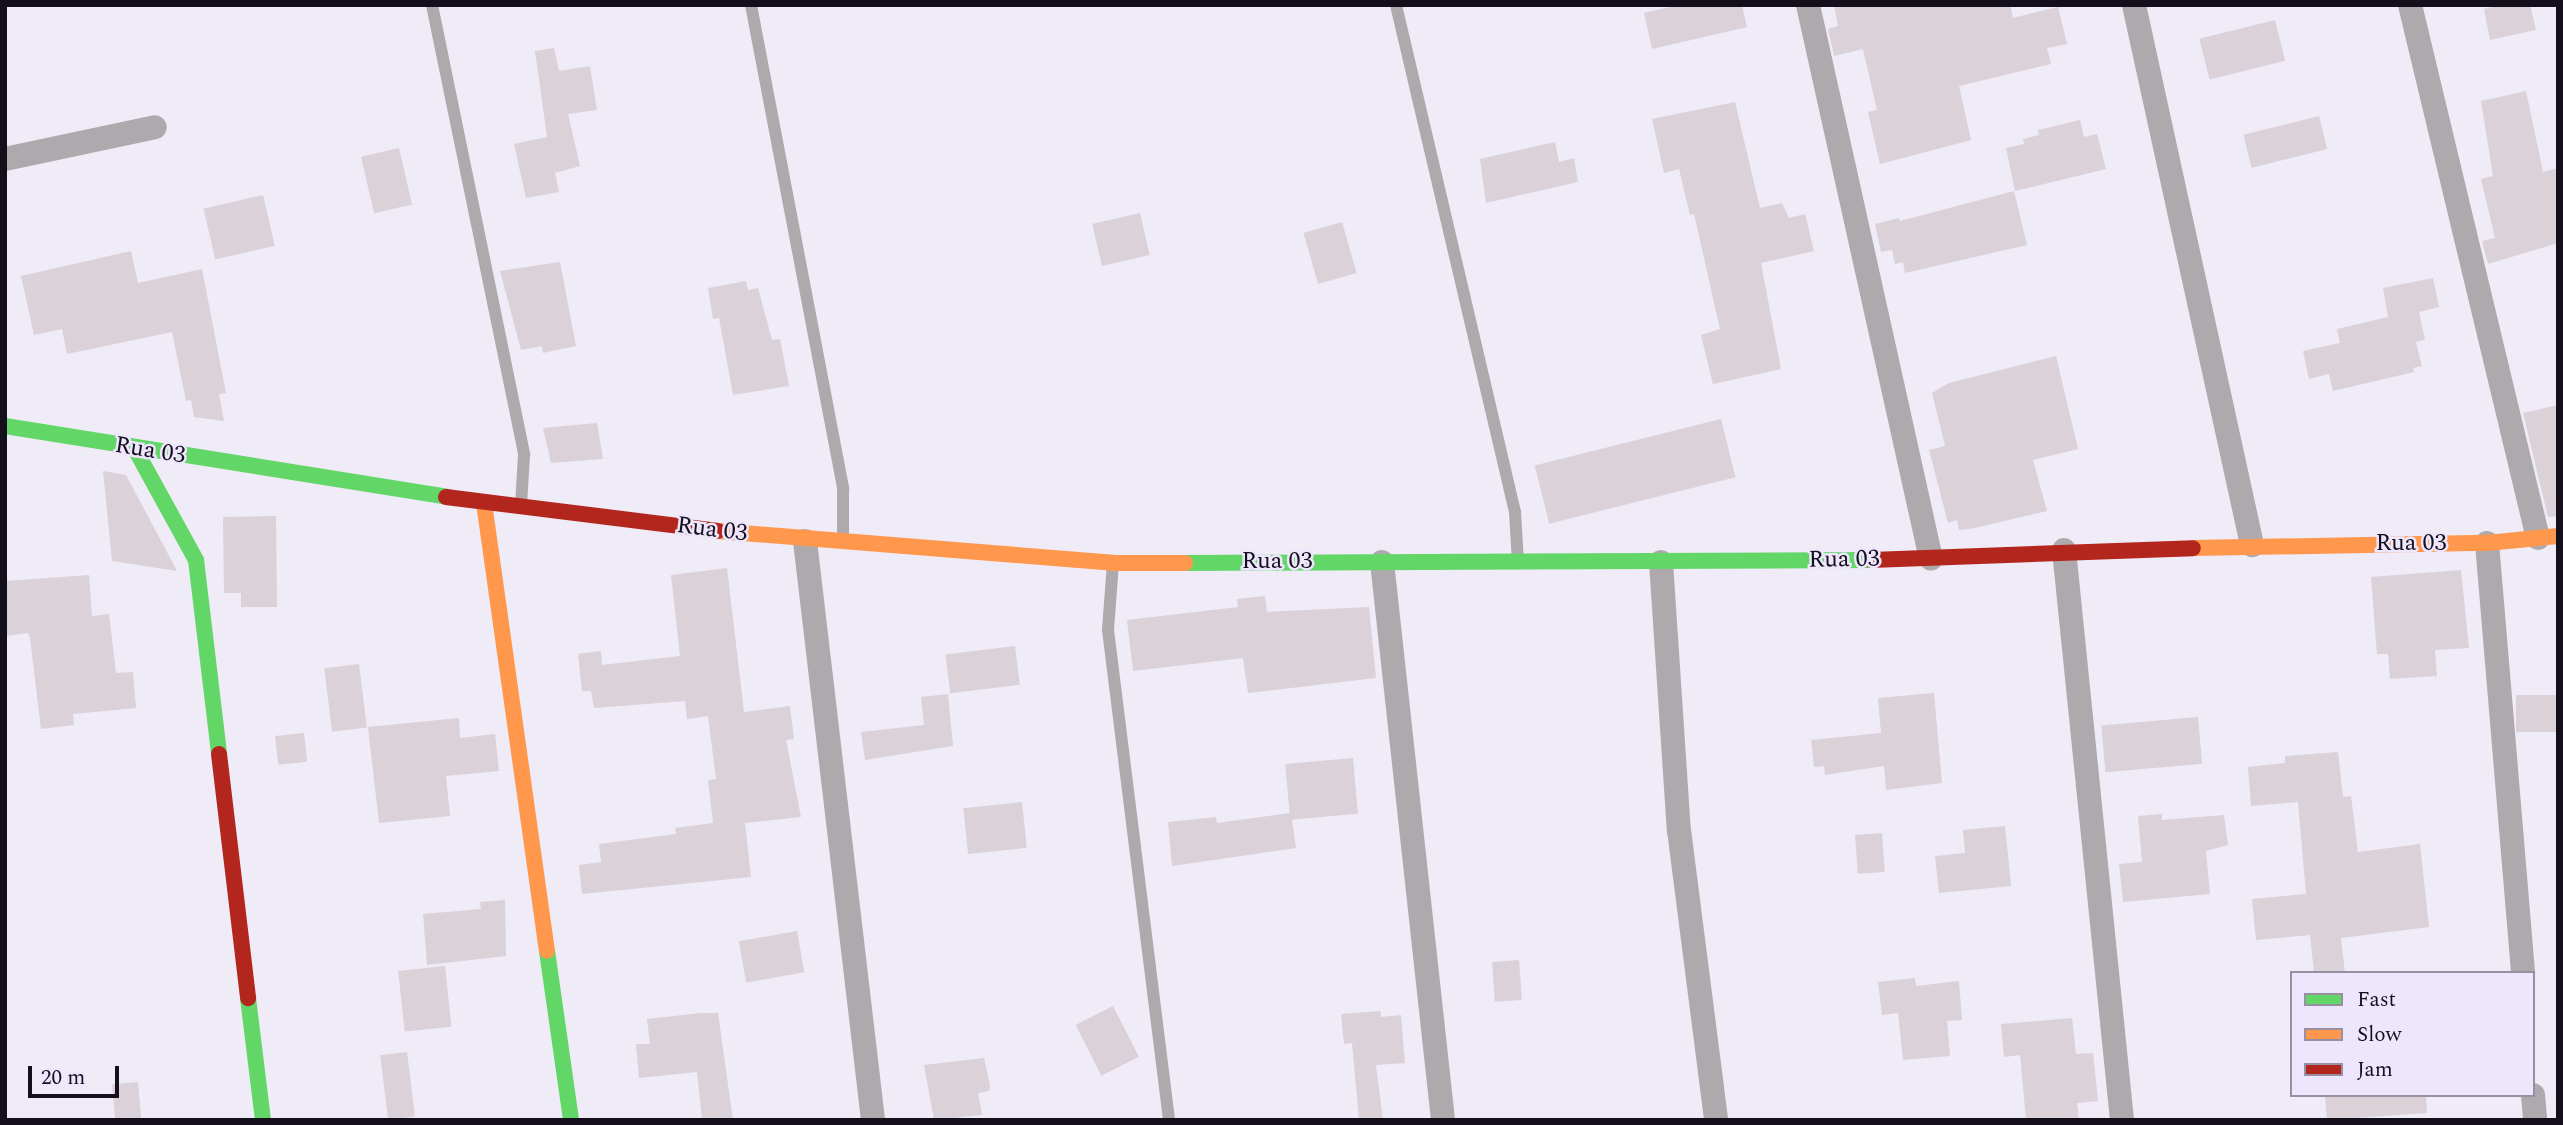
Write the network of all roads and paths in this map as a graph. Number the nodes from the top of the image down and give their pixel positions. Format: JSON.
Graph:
{"nodes":[{"id":1,"x":432,"y":5,"type":"edge"},
{"id":2,"x":751,"y":5,"type":"edge"},
{"id":3,"x":1396,"y":5,"type":"edge"},
{"id":4,"x":1808,"y":5,"type":"edge"},
{"id":5,"x":2134,"y":5,"type":"edge"},
{"id":6,"x":2410,"y":5,"type":"edge"},
{"id":7,"x":155,"y":127,"type":"dead end"},
{"id":8,"x":5,"y":159,"type":"edge"},
{"id":9,"x":5,"y":426,"type":"edge"},
{"id":10,"x":135,"y":449,"type":"junction"},
{"id":11,"x":484,"y":503,"type":"junction"},
{"id":12,"x":521,"y":508,"type":"junction"},
{"id":13,"x":2548,"y":537,"type":"edge"},
{"id":14,"x":806,"y":541,"type":"junction"},
{"id":15,"x":2487,"y":543,"type":"junction"},
{"id":16,"x":843,"y":544,"type":"junction"},
{"id":17,"x":2252,"y":545,"type":"junction"},
{"id":18,"x":2064,"y":550,"type":"junction"},
{"id":19,"x":1931,"y":559,"type":"junction"},
{"id":20,"x":1382,"y":562,"type":"junction"},
{"id":21,"x":1661,"y":562,"type":"junction"},
{"id":22,"x":1113,"y":563,"type":"junction"},
{"id":23,"x":1518,"y":565,"type":"junction"},
{"id":24,"x":2523,"y":971,"type":"edge"},
{"id":25,"x":2533,"y":1097,"type":"edge"},
{"id":26,"x":263,"y":1120,"type":"edge"},
{"id":27,"x":571,"y":1120,"type":"edge"},
{"id":28,"x":873,"y":1120,"type":"edge"},
{"id":29,"x":1169,"y":1120,"type":"edge"},
{"id":30,"x":1443,"y":1120,"type":"edge"},
{"id":31,"x":1716,"y":1120,"type":"edge"},
{"id":32,"x":2122,"y":1120,"type":"edge"},
{"id":33,"x":2535,"y":1120,"type":"edge"}],
"edges":[{"from":1,"to":12,"type":"lane"},
{"from":2,"to":16,"type":"lane"},
{"from":3,"to":23,"type":"lane"},
{"from":4,"to":19,"type":"street"},
{"from":5,"to":17,"type":"street"},
{"from":6,"to":13,"type":"street"},
{"from":7,"to":8,"type":"street"},
{"from":9,"to":10,"type":"street","name":"Rua 03"},
{"from":10,"to":11,"type":"street","name":"Rua 03"},
{"from":10,"to":26,"type":"street"},
{"from":11,"to":12,"type":"street","name":"Rua 03"},
{"from":11,"to":27,"type":"street"},
{"from":12,"to":14,"type":"street","name":"Rua 03"},
{"from":13,"to":15,"type":"street","name":"Rua 03"},
{"from":14,"to":16,"type":"street","name":"Rua 03"},
{"from":14,"to":28,"type":"street"},
{"from":15,"to":17,"type":"street","name":"Rua 03"},
{"from":15,"to":24,"type":"street"},
{"from":16,"to":22,"type":"street","name":"Rua 03"},
{"from":17,"to":18,"type":"street","name":"Rua 03"},
{"from":18,"to":19,"type":"street","name":"Rua 03"},
{"from":18,"to":32,"type":"street"},
{"from":19,"to":21,"type":"street","name":"Rua 03"},
{"from":20,"to":22,"type":"street","name":"Rua 03"},
{"from":20,"to":23,"type":"street","name":"Rua 03"},
{"from":20,"to":30,"type":"street"},
{"from":21,"to":23,"type":"street","name":"Rua 03"},
{"from":21,"to":31,"type":"street"},
{"from":22,"to":29,"type":"lane"},
{"from":25,"to":33,"type":"street"}]}
